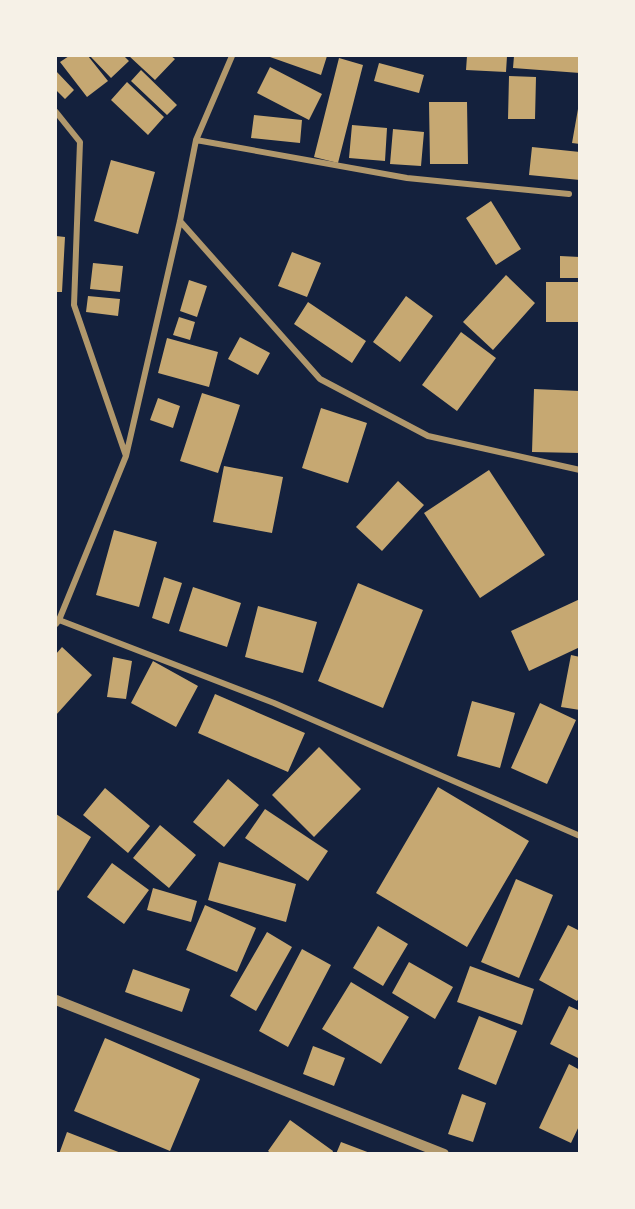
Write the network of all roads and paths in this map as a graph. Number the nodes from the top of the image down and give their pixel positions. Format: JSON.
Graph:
{"nodes":[{"id":1,"x":232,"y":56,"type":"edge"},
{"id":2,"x":56,"y":112,"type":"edge"},
{"id":3,"x":196,"y":140,"type":"junction"},
{"id":4,"x":569,"y":194,"type":"dead end"},
{"id":5,"x":180,"y":221,"type":"junction"},
{"id":6,"x":126,"y":456,"type":"junction"},
{"id":7,"x":579,"y":470,"type":"edge"},
{"id":8,"x":57,"y":622,"type":"edge"},
{"id":9,"x":579,"y":836,"type":"edge"},
{"id":10,"x":56,"y":1000,"type":"edge"},
{"id":11,"x":444,"y":1154,"type":"edge"}],
"edges":[{"from":1,"to":3,"type":"street"},
{"from":2,"to":6,"type":"street"},
{"from":3,"to":4,"type":"street"},
{"from":3,"to":5,"type":"street"},
{"from":5,"to":6,"type":"street"},
{"from":5,"to":7,"type":"street"},
{"from":6,"to":8,"type":"street"},
{"from":8,"to":9,"type":"street"},
{"from":10,"to":11,"type":"street"}]}
